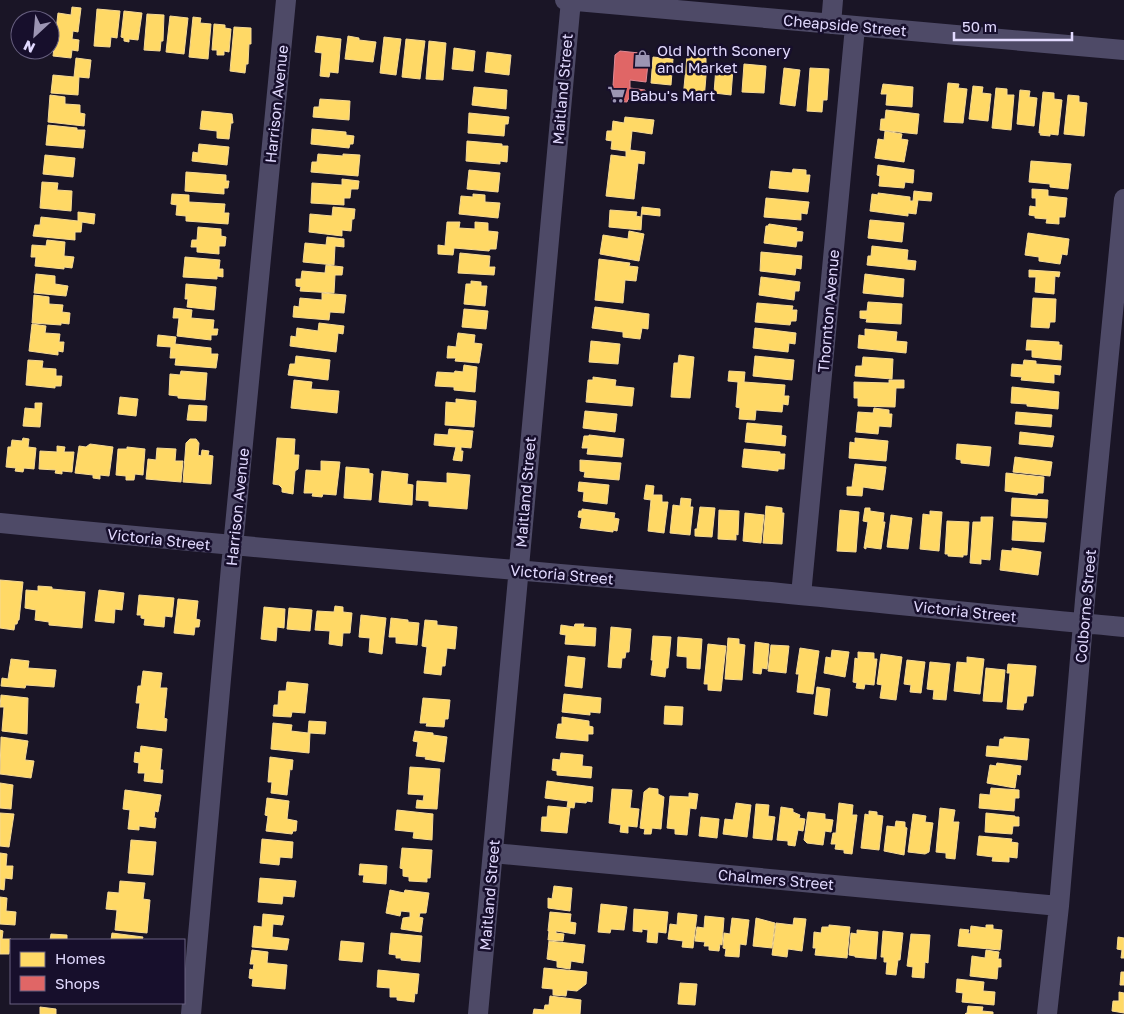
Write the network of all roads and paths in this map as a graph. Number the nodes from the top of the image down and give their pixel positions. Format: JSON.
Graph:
{"nodes":[{"id":1,"x":286,"y":0,"type":"edge"},
{"id":2,"x":565,"y":0,"type":"edge"},
{"id":3,"x":571,"y":0,"type":"edge"},
{"id":4,"x":833,"y":0,"type":"edge"},
{"id":5,"x":831,"y":24,"type":"junction"},
{"id":6,"x":855,"y":27,"type":"junction"},
{"id":7,"x":1124,"y":50,"type":"edge"},
{"id":8,"x":1124,"y":199,"type":"edge"},
{"id":9,"x":0,"y":523,"type":"edge"},
{"id":10,"x":233,"y":546,"type":"junction"},
{"id":11,"x":518,"y":570,"type":"junction"},
{"id":12,"x":801,"y":595,"type":"junction"},
{"id":13,"x":1083,"y":622,"type":"junction"},
{"id":14,"x":1124,"y":626,"type":"edge"},
{"id":15,"x":493,"y":853,"type":"junction"},
{"id":16,"x":1059,"y":906,"type":"junction"},
{"id":17,"x":191,"y":1014,"type":"edge"},
{"id":18,"x":478,"y":1014,"type":"edge"},
{"id":19,"x":1047,"y":1014,"type":"edge"}],
"edges":[{"from":1,"to":10,"type":"street","name":"Harrison Avenue"},
{"from":2,"to":3,"type":"street","name":"Cheapside Street"},
{"from":3,"to":5,"type":"street","name":"Cheapside Street"},
{"from":3,"to":11,"type":"street","name":"Maitland Street"},
{"from":4,"to":5,"type":"street"},
{"from":5,"to":6,"type":"street","name":"Cheapside Street"},
{"from":6,"to":7,"type":"street","name":"Cheapside Street"},
{"from":6,"to":12,"type":"street","name":"Thornton Avenue"},
{"from":8,"to":13,"type":"street","name":"Colborne Street"},
{"from":9,"to":10,"type":"street","name":"Victoria Street"},
{"from":10,"to":11,"type":"street","name":"Victoria Street"},
{"from":10,"to":17,"type":"street","name":"Harrison Avenue"},
{"from":11,"to":12,"type":"street","name":"Victoria Street"},
{"from":11,"to":15,"type":"street","name":"Maitland Street"},
{"from":12,"to":13,"type":"street","name":"Victoria Street"},
{"from":13,"to":14,"type":"street","name":"Victoria Street"},
{"from":13,"to":16,"type":"street","name":"Colborne Street"},
{"from":15,"to":16,"type":"street","name":"Chalmers Street"},
{"from":15,"to":18,"type":"street","name":"Maitland Street"},
{"from":16,"to":19,"type":"street","name":"Colborne Street"}]}
